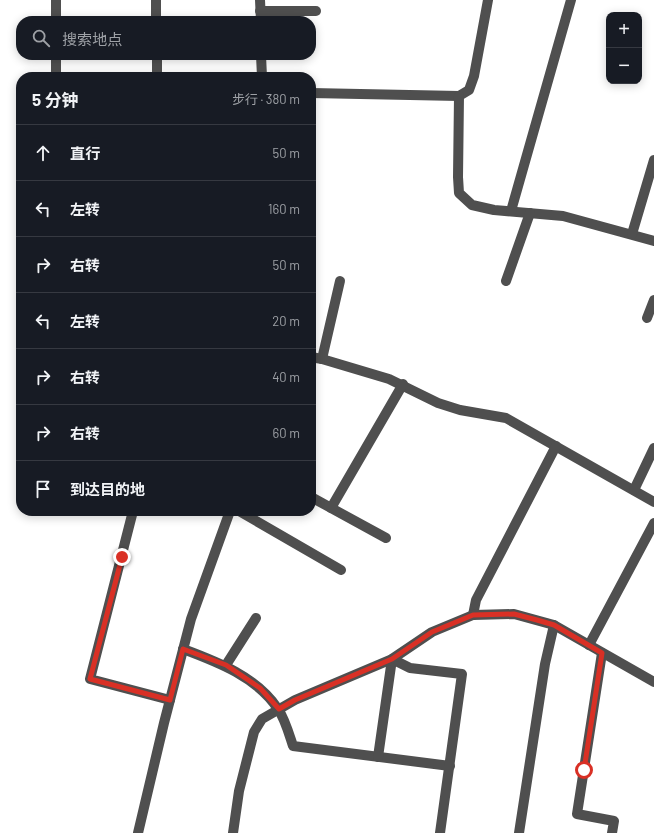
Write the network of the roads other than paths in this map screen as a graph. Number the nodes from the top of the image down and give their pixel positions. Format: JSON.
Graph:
{"nodes":[{"id":1,"x":56,"y":0,"type":"edge"},
{"id":2,"x":156,"y":0,"type":"edge"},
{"id":3,"x":260,"y":0,"type":"edge"},
{"id":4,"x":488,"y":0,"type":"edge"},
{"id":5,"x":571,"y":0,"type":"edge"},
{"id":6,"x":316,"y":11,"type":"dead end"},
{"id":7,"x":56,"y":16,"type":"edge"},
{"id":8,"x":156,"y":16,"type":"edge"},
{"id":9,"x":261,"y":16,"type":"edge"},
{"id":10,"x":56,"y":60,"type":"edge"},
{"id":11,"x":157,"y":60,"type":"edge"},
{"id":12,"x":261,"y":60,"type":"edge"},
{"id":13,"x":56,"y":72,"type":"edge"},
{"id":14,"x":157,"y":72,"type":"edge"},
{"id":15,"x":262,"y":72,"type":"edge"},
{"id":16,"x":316,"y":93,"type":"edge"},
{"id":17,"x":459,"y":96,"type":"junction"},
{"id":18,"x":654,"y":160,"type":"edge"},
{"id":19,"x":512,"y":211,"type":"junction"},
{"id":20,"x":530,"y":213,"type":"junction"},
{"id":21,"x":632,"y":234,"type":"junction"},
{"id":22,"x":654,"y":241,"type":"edge"},
{"id":23,"x":340,"y":281,"type":"dead end"},
{"id":24,"x":506,"y":281,"type":"dead end"},
{"id":25,"x":654,"y":300,"type":"edge"},
{"id":26,"x":647,"y":318,"type":"dead end"},
{"id":27,"x":316,"y":358,"type":"edge"},
{"id":28,"x":322,"y":359,"type":"junction"},
{"id":29,"x":403,"y":384,"type":"junction"},
{"id":30,"x":556,"y":446,"type":"junction"},
{"id":31,"x":654,"y":448,"type":"edge"},
{"id":32,"x":634,"y":490,"type":"junction"},
{"id":33,"x":316,"y":500,"type":"edge"},
{"id":34,"x":654,"y":502,"type":"edge"},
{"id":35,"x":332,"y":508,"type":"junction"},
{"id":36,"x":132,"y":516,"type":"edge"},
{"id":37,"x":228,"y":516,"type":"edge"},
{"id":38,"x":248,"y":516,"type":"edge"},
{"id":39,"x":654,"y":523,"type":"edge"},
{"id":40,"x":386,"y":538,"type":"dead end"},
{"id":41,"x":341,"y":570,"type":"dead end"},
{"id":42,"x":473,"y":615,"type":"junction"},
{"id":43,"x":256,"y":618,"type":"dead end"},
{"id":44,"x":554,"y":625,"type":"junction"},
{"id":45,"x":589,"y":645,"type":"junction"},
{"id":46,"x":183,"y":649,"type":"junction"},
{"id":47,"x":602,"y":653,"type":"junction"},
{"id":48,"x":392,"y":659,"type":"junction"},
{"id":49,"x":226,"y":665,"type":"junction"},
{"id":50,"x":654,"y":682,"type":"edge"},
{"id":51,"x":170,"y":700,"type":"junction"},
{"id":52,"x":279,"y":709,"type":"junction"},
{"id":53,"x":378,"y":757,"type":"junction"},
{"id":54,"x":450,"y":766,"type":"junction"},
{"id":55,"x":138,"y":833,"type":"edge"},
{"id":56,"x":233,"y":833,"type":"edge"},
{"id":57,"x":440,"y":833,"type":"edge"},
{"id":58,"x":519,"y":833,"type":"edge"},
{"id":59,"x":612,"y":833,"type":"edge"}],
"edges":[{"from":1,"to":7,"type":"street"},
{"from":2,"to":8,"type":"street"},
{"from":3,"to":9,"type":"street"},
{"from":4,"to":17,"type":"street"},
{"from":5,"to":19,"type":"street"},
{"from":6,"to":9,"type":"street"},
{"from":10,"to":13,"type":"street"},
{"from":11,"to":14,"type":"street"},
{"from":12,"to":15,"type":"street"},
{"from":16,"to":17,"type":"street"},
{"from":17,"to":19,"type":"street"},
{"from":18,"to":21,"type":"street"},
{"from":19,"to":20,"type":"street"},
{"from":20,"to":21,"type":"street"},
{"from":20,"to":24,"type":"street"},
{"from":21,"to":22,"type":"street"},
{"from":23,"to":28,"type":"street"},
{"from":25,"to":26,"type":"street"},
{"from":27,"to":28,"type":"street"},
{"from":28,"to":29,"type":"street"},
{"from":29,"to":30,"type":"street"},
{"from":29,"to":35,"type":"street"},
{"from":30,"to":32,"type":"street"},
{"from":30,"to":42,"type":"street"},
{"from":31,"to":32,"type":"street"},
{"from":32,"to":34,"type":"street"},
{"from":33,"to":35,"type":"street"},
{"from":35,"to":40,"type":"street"},
{"from":36,"to":51,"type":"street"},
{"from":37,"to":46,"type":"street"},
{"from":38,"to":41,"type":"street"},
{"from":39,"to":45,"type":"street"},
{"from":42,"to":44,"type":"street"},
{"from":42,"to":48,"type":"street"},
{"from":43,"to":49,"type":"street"},
{"from":44,"to":45,"type":"street"},
{"from":44,"to":58,"type":"street"},
{"from":45,"to":47,"type":"street"},
{"from":46,"to":49,"type":"street"},
{"from":46,"to":51,"type":"street"},
{"from":47,"to":50,"type":"street"},
{"from":47,"to":59,"type":"street"},
{"from":48,"to":52,"type":"street"},
{"from":48,"to":53,"type":"street"},
{"from":48,"to":54,"type":"street"},
{"from":49,"to":52,"type":"street"},
{"from":51,"to":55,"type":"street"},
{"from":52,"to":53,"type":"street"},
{"from":52,"to":56,"type":"street"},
{"from":53,"to":54,"type":"street"},
{"from":54,"to":57,"type":"street"}]}
